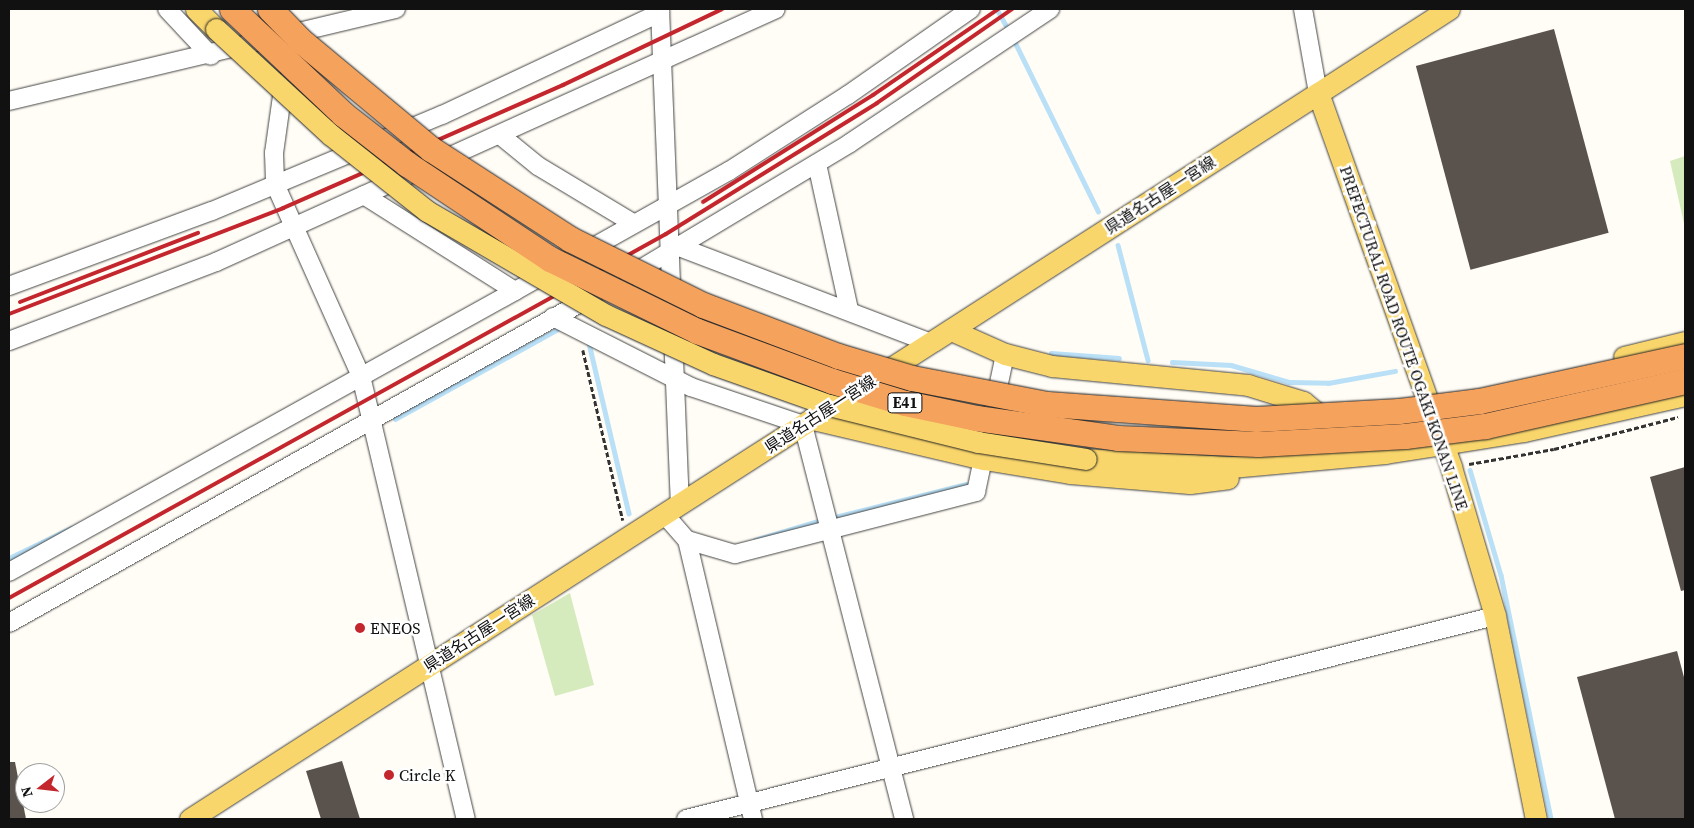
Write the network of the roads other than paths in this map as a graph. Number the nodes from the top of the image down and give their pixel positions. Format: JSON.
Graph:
{"nodes":[{"id":1,"x":167,"y":9,"type":"edge"},
{"id":2,"x":196,"y":9,"type":"edge"},
{"id":3,"x":232,"y":9,"type":"edge"},
{"id":4,"x":270,"y":9,"type":"edge"},
{"id":5,"x":285,"y":9,"type":"edge"},
{"id":6,"x":396,"y":9,"type":"edge"},
{"id":7,"x":776,"y":9,"type":"edge"},
{"id":8,"x":971,"y":9,"type":"edge"},
{"id":9,"x":1050,"y":9,"type":"edge"},
{"id":10,"x":1303,"y":9,"type":"edge"},
{"id":11,"x":1449,"y":9,"type":"edge"},
{"id":12,"x":660,"y":11,"type":"edge"},
{"id":13,"x":335,"y":16,"type":"edge"},
{"id":14,"x":291,"y":35,"type":"junction"},
{"id":15,"x":211,"y":56,"type":"junction"},
{"id":16,"x":662,"y":62,"type":"junction"},
{"id":17,"x":1318,"y":93,"type":"junction"},
{"id":18,"x":9,"y":101,"type":"edge"},
{"id":19,"x":500,"y":135,"type":"junction"},
{"id":20,"x":816,"y":164,"type":"junction"},
{"id":21,"x":274,"y":184,"type":"junction"},
{"id":22,"x":364,"y":196,"type":"junction"},
{"id":23,"x":668,"y":206,"type":"junction"},
{"id":24,"x":633,"y":223,"type":"junction"},
{"id":25,"x":291,"y":228,"type":"junction"},
{"id":26,"x":676,"y":251,"type":"junction"},
{"id":27,"x":9,"y":286,"type":"edge"},
{"id":28,"x":515,"y":291,"type":"junction"},
{"id":29,"x":849,"y":309,"type":"junction"},
{"id":30,"x":554,"y":318,"type":"junction"},
{"id":31,"x":951,"y":330,"type":"junction"},
{"id":32,"x":9,"y":341,"type":"edge"},
{"id":33,"x":1685,"y":342,"type":"edge"},
{"id":34,"x":931,"y":343,"type":"junction"},
{"id":35,"x":1005,"y":354,"type":"junction"},
{"id":36,"x":1685,"y":356,"type":"edge"},
{"id":37,"x":361,"y":376,"type":"junction"},
{"id":38,"x":672,"y":377,"type":"junction"},
{"id":39,"x":1685,"y":381,"type":"edge"},
{"id":40,"x":1685,"y":395,"type":"edge"},
{"id":41,"x":373,"y":418,"type":"junction"},
{"id":42,"x":808,"y":422,"type":"junction"},
{"id":43,"x":1441,"y":435,"type":"junction"},
{"id":44,"x":1353,"y":457,"type":"junction"},
{"id":45,"x":984,"y":459,"type":"junction"},
{"id":46,"x":1274,"y":465,"type":"junction"},
{"id":47,"x":672,"y":509,"type":"junction"},
{"id":48,"x":831,"y":528,"type":"junction"},
{"id":49,"x":687,"y":540,"type":"junction"},
{"id":50,"x":9,"y":572,"type":"edge"},
{"id":51,"x":1495,"y":616,"type":"junction"},
{"id":52,"x":9,"y":623,"type":"edge"},
{"id":53,"x":431,"y":664,"type":"junction"},
{"id":54,"x":890,"y":767,"type":"junction"},
{"id":55,"x":751,"y":811,"type":"edge"},
{"id":56,"x":190,"y":819,"type":"edge"},
{"id":57,"x":466,"y":819,"type":"edge"},
{"id":58,"x":686,"y":819,"type":"edge"},
{"id":59,"x":904,"y":819,"type":"edge"},
{"id":60,"x":1536,"y":819,"type":"edge"}],
"edges":[{"from":1,"to":15,"type":"street"},
{"from":2,"to":46,"type":"main road","bridge":true},
{"from":3,"to":39,"type":"highway","number":"E41","bridge":true},
{"from":4,"to":36,"type":"highway","number":"E41","bridge":true},
{"from":5,"to":14,"type":"street"},
{"from":6,"to":13,"type":"street"},
{"from":7,"to":16,"type":"street"},
{"from":8,"to":23,"type":"street"},
{"from":9,"to":20,"type":"street"},
{"from":10,"to":17,"type":"street"},
{"from":11,"to":17,"type":"main road","name":"県道名古屋一宮線"},
{"from":12,"to":16,"type":"street"},
{"from":12,"to":21,"type":"street"},
{"from":13,"to":14,"type":"street"},
{"from":14,"to":15,"type":"street"},
{"from":14,"to":21,"type":"street"},
{"from":15,"to":18,"type":"street"},
{"from":16,"to":19,"type":"street"},
{"from":16,"to":23,"type":"street"},
{"from":17,"to":31,"type":"main road","name":"県道名古屋一宮線"},
{"from":17,"to":43,"type":"main road","name":"PREFECTURAL ROAD ROUTE OGAKI KONAN LINE"},
{"from":19,"to":22,"type":"street"},
{"from":19,"to":24,"type":"street"},
{"from":20,"to":26,"type":"street"},
{"from":20,"to":29,"type":"street"},
{"from":21,"to":25,"type":"street"},
{"from":21,"to":27,"type":"street"},
{"from":22,"to":25,"type":"street"},
{"from":22,"to":28,"type":"street"},
{"from":23,"to":24,"type":"street"},
{"from":23,"to":26,"type":"street"},
{"from":24,"to":28,"type":"street"},
{"from":25,"to":32,"type":"street"},
{"from":25,"to":37,"type":"street"},
{"from":26,"to":29,"type":"street"},
{"from":26,"to":30,"type":"street"},
{"from":26,"to":38,"type":"street"},
{"from":28,"to":37,"type":"street"},
{"from":29,"to":34,"type":"street"},
{"from":30,"to":38,"type":"street"},
{"from":30,"to":41,"type":"street"},
{"from":31,"to":34,"type":"main road","name":"県道名古屋一宮線"},
{"from":31,"to":35,"type":"main road"},
{"from":33,"to":43,"type":"main road"},
{"from":34,"to":42,"type":"main road","name":"県道名古屋一宮線"},
{"from":35,"to":44,"type":"main road"},
{"from":35,"to":45,"type":"street"},
{"from":37,"to":41,"type":"street"},
{"from":37,"to":50,"type":"street"},
{"from":38,"to":42,"type":"street"},
{"from":38,"to":47,"type":"street"},
{"from":40,"to":43,"type":"main road"},
{"from":41,"to":52,"type":"street"},
{"from":41,"to":53,"type":"street"},
{"from":42,"to":45,"type":"main road"},
{"from":42,"to":47,"type":"main road","name":"県道名古屋一宮線"},
{"from":42,"to":48,"type":"street"},
{"from":43,"to":44,"type":"main road"},
{"from":43,"to":51,"type":"main road","name":"PREFECTURAL ROAD ROUTE OGAKI KONAN LINE"},
{"from":44,"to":46,"type":"main road"},
{"from":45,"to":46,"type":"main road"},
{"from":45,"to":48,"type":"street"},
{"from":47,"to":49,"type":"street"},
{"from":47,"to":53,"type":"main road","name":"県道名古屋一宮線"},
{"from":48,"to":49,"type":"street"},
{"from":48,"to":54,"type":"street"},
{"from":49,"to":55,"type":"street"},
{"from":51,"to":54,"type":"street"},
{"from":51,"to":60,"type":"main road","name":"PREFECTURAL ROAD ROUTE OGAKI KONAN LINE"},
{"from":53,"to":56,"type":"main road","name":"県道名古屋一宮線"},
{"from":53,"to":57,"type":"street"},
{"from":54,"to":55,"type":"street"},
{"from":54,"to":59,"type":"street"},
{"from":55,"to":58,"type":"street"}]}
